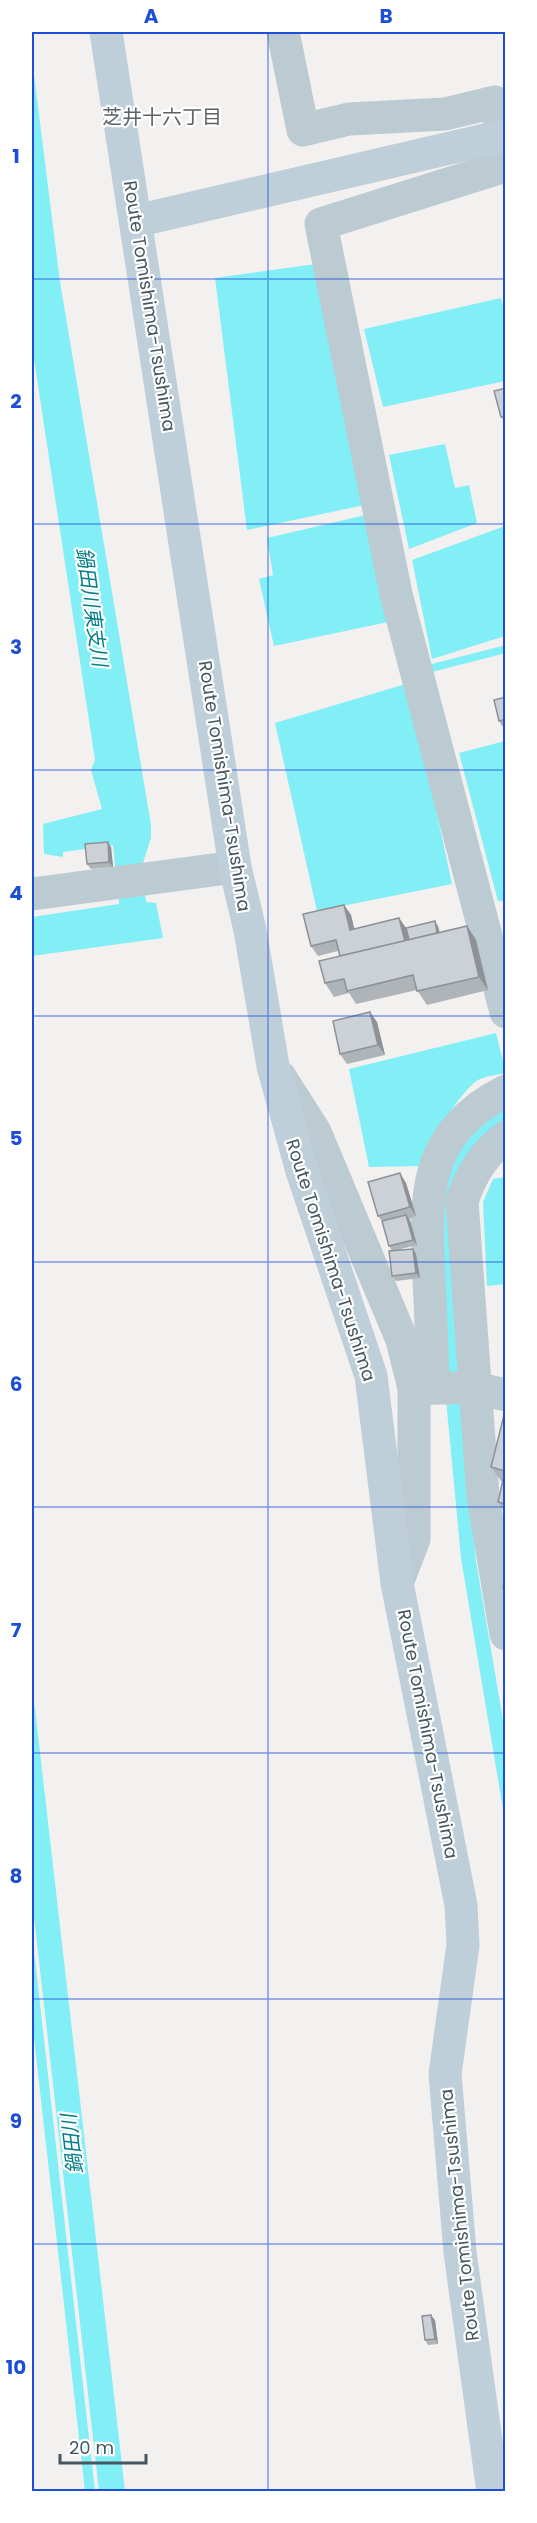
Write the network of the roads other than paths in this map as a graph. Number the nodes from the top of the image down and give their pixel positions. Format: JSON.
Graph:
{"nodes":[{"id":1,"x":106,"y":32,"type":"edge"},
{"id":2,"x":283,"y":32,"type":"edge"},
{"id":3,"x":501,"y":136,"type":"edge"},
{"id":4,"x":136,"y":221,"type":"junction"},
{"id":5,"x":236,"y":867,"type":"junction"},
{"id":6,"x":32,"y":894,"type":"edge"},
{"id":7,"x":506,"y":1012,"type":"edge"},
{"id":8,"x":273,"y":1066,"type":"junction"},
{"id":9,"x":506,"y":1091,"type":"edge"},
{"id":10,"x":506,"y":1137,"type":"edge"},
{"id":11,"x":429,"y":1388,"type":"junction"},
{"id":12,"x":490,"y":1392,"type":"edge"},
{"id":13,"x":397,"y":1583,"type":"junction"},
{"id":14,"x":506,"y":1634,"type":"edge"},
{"id":15,"x":493,"y":2492,"type":"edge"}],
"edges":[{"from":1,"to":4,"type":"main road","name":"Route Tomishima-Tsushima"},
{"from":2,"to":3,"type":"street"},
{"from":3,"to":4,"type":"main road"},
{"from":3,"to":7,"type":"street"},
{"from":4,"to":5,"type":"main road","name":"Route Tomishima-Tsushima"},
{"from":5,"to":6,"type":"street"},
{"from":5,"to":8,"type":"main road","name":"Route Tomishima-Tsushima"},
{"from":8,"to":11,"type":"street"},
{"from":8,"to":13,"type":"main road","name":"Route Tomishima-Tsushima"},
{"from":9,"to":11,"type":"street"},
{"from":10,"to":12,"type":"street"},
{"from":11,"to":12,"type":"street"},
{"from":11,"to":13,"type":"street"},
{"from":12,"to":14,"type":"street"},
{"from":13,"to":15,"type":"main road","name":"Route Tomishima-Tsushima"}]}
